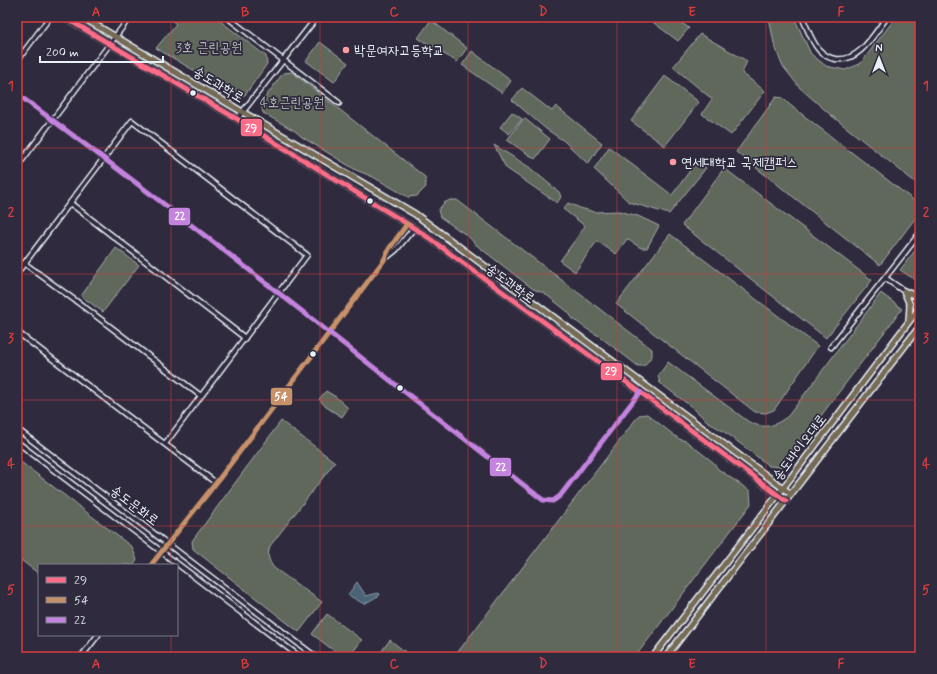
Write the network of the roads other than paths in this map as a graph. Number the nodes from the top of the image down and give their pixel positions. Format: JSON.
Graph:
{"nodes":[{"id":1,"x":50,"y":17,"type":"edge"},
{"id":2,"x":64,"y":17,"type":"edge"},
{"id":3,"x":82,"y":17,"type":"edge"},
{"id":4,"x":130,"y":17,"type":"edge"},
{"id":5,"x":227,"y":17,"type":"edge"},
{"id":6,"x":317,"y":17,"type":"edge"},
{"id":7,"x":802,"y":17,"type":"edge"},
{"id":8,"x":887,"y":17,"type":"edge"},
{"id":9,"x":115,"y":36,"type":"junction"},
{"id":10,"x":109,"y":43,"type":"junction"},
{"id":11,"x":17,"y":61,"type":"edge"},
{"id":12,"x":284,"y":61,"type":"junction"},
{"id":13,"x":17,"y":94,"type":"edge"},
{"id":14,"x":339,"y":103,"type":"dead end"},
{"id":15,"x":242,"y":112,"type":"junction"},
{"id":16,"x":237,"y":119,"type":"junction"},
{"id":17,"x":53,"y":120,"type":"junction"},
{"id":18,"x":104,"y":158,"type":"junction"},
{"id":19,"x":17,"y":167,"type":"edge"},
{"id":20,"x":70,"y":203,"type":"junction"},
{"id":21,"x":407,"y":224,"type":"junction"},
{"id":22,"x":414,"y":228,"type":"junction"},
{"id":23,"x":920,"y":233,"type":"edge"},
{"id":24,"x":384,"y":260,"type":"junction"},
{"id":25,"x":24,"y":263,"type":"junction"},
{"id":26,"x":17,"y":273,"type":"edge"},
{"id":27,"x":885,"y":278,"type":"junction"},
{"id":28,"x":904,"y":291,"type":"junction"},
{"id":29,"x":279,"y":292,"type":"junction"},
{"id":30,"x":920,"y":296,"type":"edge"},
{"id":31,"x":920,"y":307,"type":"edge"},
{"id":32,"x":908,"y":322,"type":"junction"},
{"id":33,"x":920,"y":326,"type":"edge"},
{"id":34,"x":17,"y":332,"type":"edge"},
{"id":35,"x":329,"y":333,"type":"junction"},
{"id":36,"x":245,"y":338,"type":"junction"},
{"id":37,"x":831,"y":347,"type":"dead end"},
{"id":38,"x":640,"y":392,"type":"junction"},
{"id":39,"x":201,"y":396,"type":"junction"},
{"id":40,"x":17,"y":429,"type":"edge"},
{"id":41,"x":17,"y":442,"type":"edge"},
{"id":42,"x":165,"y":444,"type":"junction"},
{"id":43,"x":216,"y":483,"type":"junction"},
{"id":44,"x":783,"y":488,"type":"junction"},
{"id":45,"x":791,"y":494,"type":"junction"},
{"id":46,"x":778,"y":495,"type":"junction"},
{"id":47,"x":786,"y":501,"type":"junction"},
{"id":48,"x":168,"y":544,"type":"junction"},
{"id":49,"x":162,"y":551,"type":"junction"},
{"id":50,"x":153,"y":564,"type":"edge"},
{"id":51,"x":97,"y":636,"type":"edge"},
{"id":52,"x":81,"y":657,"type":"edge"},
{"id":53,"x":300,"y":657,"type":"edge"},
{"id":54,"x":316,"y":657,"type":"edge"},
{"id":55,"x":653,"y":657,"type":"edge"},
{"id":56,"x":666,"y":657,"type":"edge"}],
"edges":[{"from":1,"to":11,"type":"street"},
{"from":2,"to":10,"type":"main road","name":"송도과학로"},
{"from":3,"to":9,"type":"main road","name":"송도과학로"},
{"from":4,"to":9,"type":"street"},
{"from":5,"to":12,"type":"street"},
{"from":6,"to":12,"type":"street"},
{"from":7,"to":8,"type":"street"},
{"from":9,"to":10,"type":"street"},
{"from":9,"to":15,"type":"main road","name":"송도과학로"},
{"from":10,"to":16,"type":"main road","name":"송도과학로"},
{"from":10,"to":17,"type":"street"},
{"from":12,"to":14,"type":"street"},
{"from":12,"to":15,"type":"street"},
{"from":13,"to":17,"type":"street"},
{"from":15,"to":16,"type":"street"},
{"from":15,"to":44,"type":"main road","name":"송도과학로"},
{"from":16,"to":21,"type":"main road","name":"송도과학로"},
{"from":17,"to":18,"type":"street"},
{"from":17,"to":19,"type":"street"},
{"from":18,"to":20,"type":"street"},
{"from":18,"to":29,"type":"street"},
{"from":18,"to":29,"type":"street"},
{"from":20,"to":25,"type":"street"},
{"from":20,"to":36,"type":"street"},
{"from":21,"to":22,"type":"main road","name":"송도과학로"},
{"from":21,"to":24,"type":"street"},
{"from":22,"to":24,"type":"street"},
{"from":22,"to":38,"type":"main road","name":"송도과학로"},
{"from":23,"to":27,"type":"street"},
{"from":24,"to":35,"type":"street"},
{"from":25,"to":26,"type":"street"},
{"from":25,"to":39,"type":"street"},
{"from":27,"to":28,"type":"street"},
{"from":27,"to":37,"type":"street"},
{"from":28,"to":30,"type":"main road"},
{"from":28,"to":32,"type":"main road"},
{"from":29,"to":35,"type":"street"},
{"from":29,"to":36,"type":"street"},
{"from":31,"to":32,"type":"main road","name":"송도바이오대로"},
{"from":32,"to":44,"type":"main road","name":"송도바이오대로"},
{"from":33,"to":45,"type":"main road","name":"송도바이오대로"},
{"from":34,"to":42,"type":"street"},
{"from":35,"to":38,"type":"street"},
{"from":35,"to":43,"type":"street"},
{"from":36,"to":39,"type":"street"},
{"from":38,"to":46,"type":"main road","name":"송도과학로"},
{"from":39,"to":42,"type":"street"},
{"from":40,"to":48,"type":"street","name":"송도문화로"},
{"from":41,"to":49,"type":"street","name":"송도문화로"},
{"from":42,"to":43,"type":"street"},
{"from":43,"to":48,"type":"street"},
{"from":44,"to":45,"type":"main road","name":"송도과학로"},
{"from":44,"to":46,"type":"main road","name":"송도바이오대로"},
{"from":45,"to":47,"type":"main road","name":"송도바이오대로"},
{"from":46,"to":47,"type":"main road","name":"송도과학로"},
{"from":46,"to":55,"type":"main road","name":"송도바이오대로"},
{"from":47,"to":56,"type":"main road","name":"송도바이오대로"},
{"from":48,"to":49,"type":"street"},
{"from":48,"to":54,"type":"street","name":"송도문화로"},
{"from":49,"to":50,"type":"street"},
{"from":49,"to":53,"type":"street","name":"송도문화로"},
{"from":51,"to":52,"type":"street"}]}
